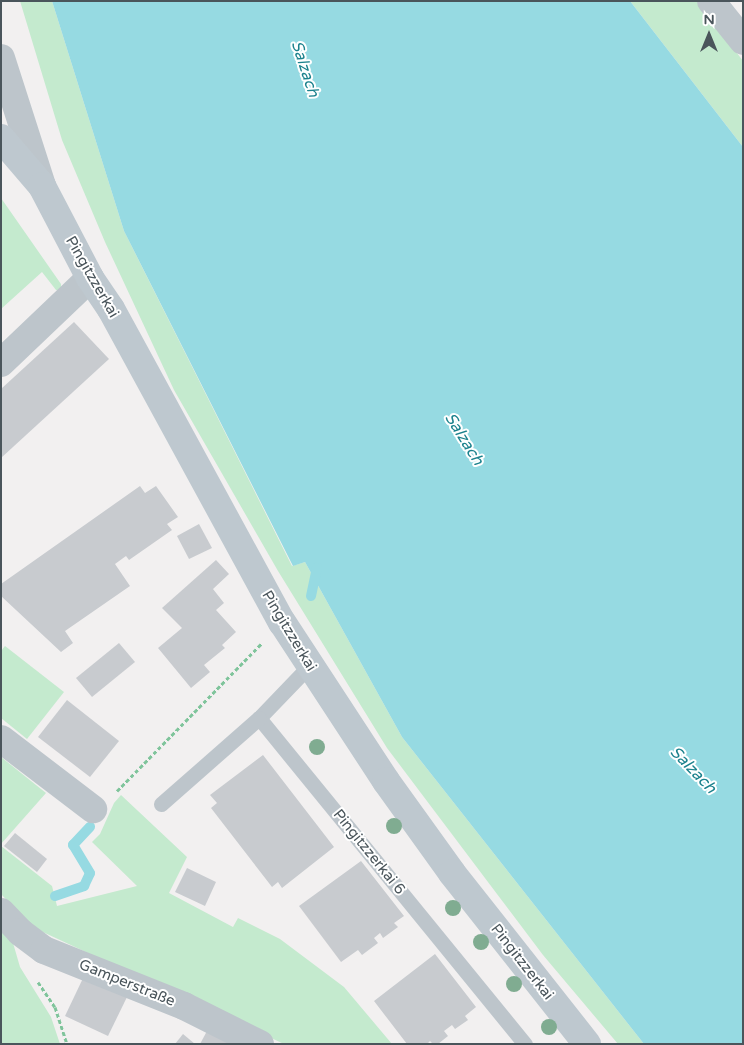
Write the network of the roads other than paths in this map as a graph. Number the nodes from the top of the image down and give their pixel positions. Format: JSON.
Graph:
{"nodes":[{"id":1,"x":711,"y":1,"type":"edge"},
{"id":2,"x":743,"y":40,"type":"edge"},
{"id":3,"x":1,"y":58,"type":"edge"},
{"id":4,"x":1,"y":138,"type":"edge"},
{"id":5,"x":42,"y":186,"type":"junction"},
{"id":6,"x":90,"y":278,"type":"junction"},
{"id":7,"x":1,"y":363,"type":"edge"},
{"id":8,"x":310,"y":665,"type":"junction"},
{"id":9,"x":259,"y":718,"type":"junction"},
{"id":10,"x":1,"y":739,"type":"edge"},
{"id":11,"x":161,"y":804,"type":"dead end"},
{"id":12,"x":93,"y":809,"type":"road end"},
{"id":13,"x":1,"y":912,"type":"edge"},
{"id":14,"x":260,"y":1044,"type":"edge"},
{"id":15,"x":525,"y":1044,"type":"edge"},
{"id":16,"x":587,"y":1044,"type":"edge"}],
"edges":[{"from":1,"to":2,"type":"street"},
{"from":3,"to":5,"type":"street"},
{"from":4,"to":5,"type":"street","name":"Pingitzzerkai"},
{"from":5,"to":6,"type":"street","name":"Pingitzzerkai"},
{"from":6,"to":7,"type":"street"},
{"from":6,"to":8,"type":"street","name":"Pingitzzerkai"},
{"from":8,"to":9,"type":"lane"},
{"from":8,"to":16,"type":"street","name":"Pingitzzerkai"},
{"from":9,"to":11,"type":"lane"},
{"from":9,"to":15,"type":"lane","name":"Pingitzzerkai 6"},
{"from":10,"to":12,"type":"street"},
{"from":13,"to":14,"type":"street","name":"Gamperstraße"}]}
